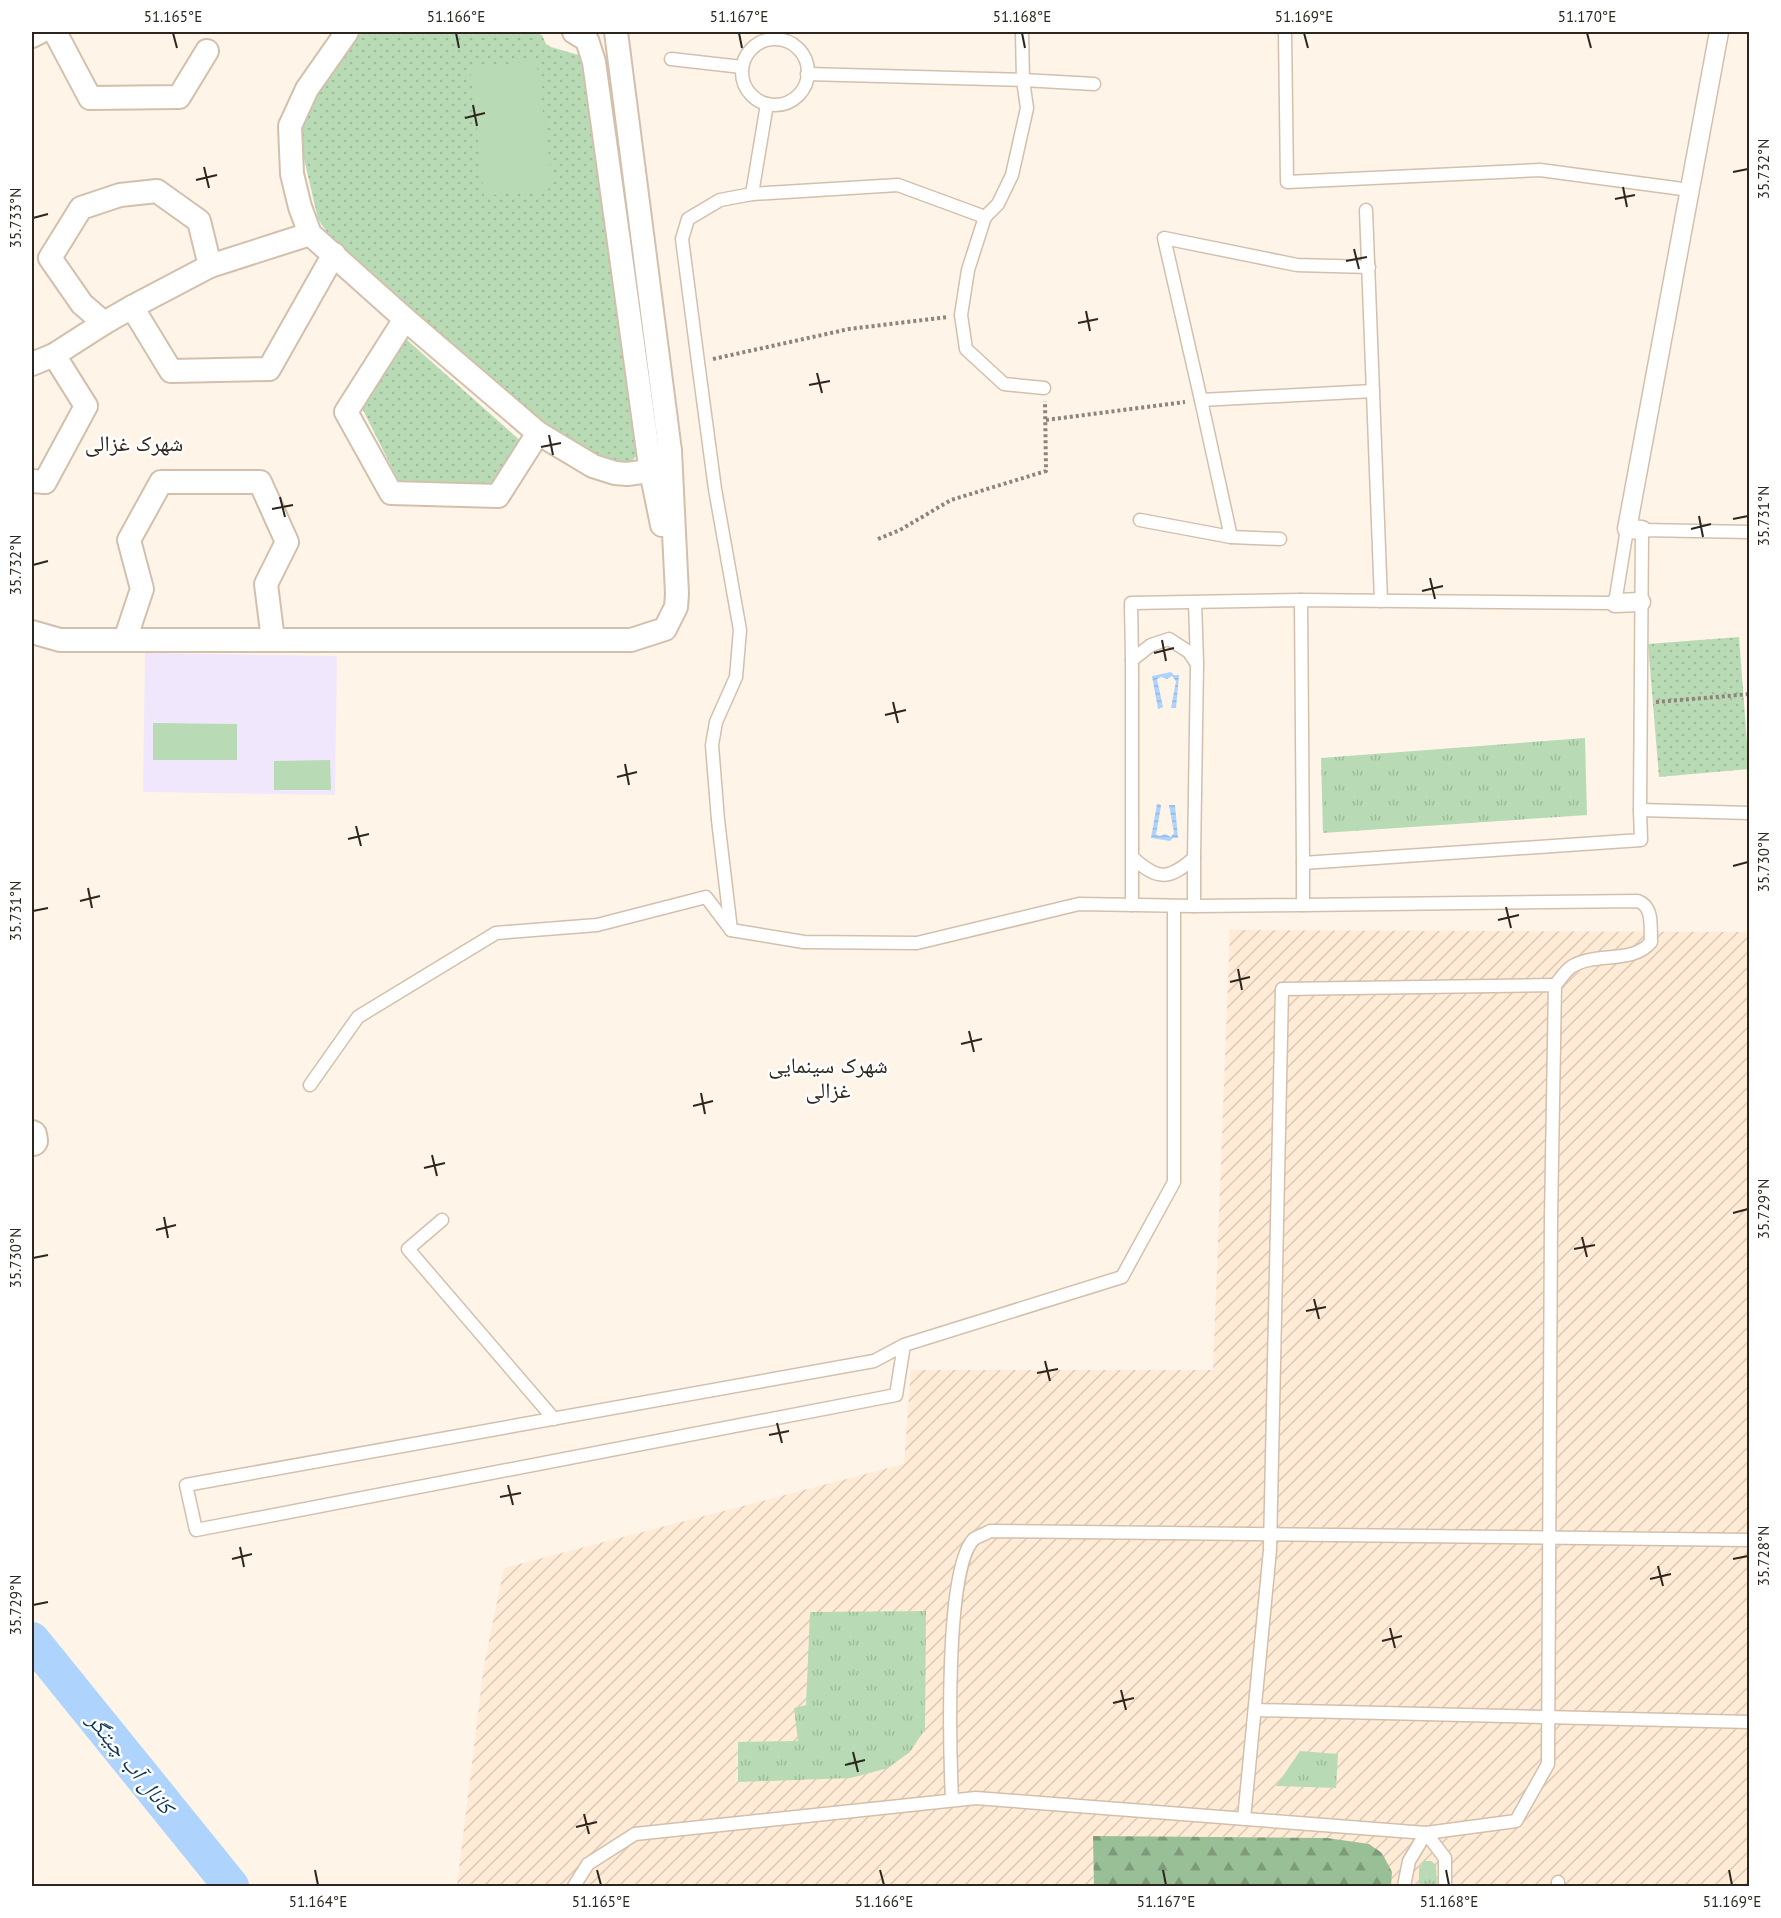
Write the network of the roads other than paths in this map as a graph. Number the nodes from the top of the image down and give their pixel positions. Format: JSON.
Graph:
{"nodes":[{"id":1,"x":40,"y":32,"type":"edge"},
{"id":2,"x":55,"y":32,"type":"edge"},
{"id":3,"x":347,"y":32,"type":"edge"},
{"id":4,"x":574,"y":32,"type":"edge"},
{"id":5,"x":616,"y":32,"type":"edge"},
{"id":6,"x":1022,"y":32,"type":"edge"},
{"id":7,"x":1284,"y":32,"type":"edge"},
{"id":8,"x":1719,"y":32,"type":"edge"},
{"id":9,"x":32,"y":36,"type":"edge"},
{"id":10,"x":781,"y":36,"type":"edge"},
{"id":11,"x":207,"y":51,"type":"dead end"},
{"id":12,"x":671,"y":59,"type":"dead end"},
{"id":13,"x":742,"y":67,"type":"junction"},
{"id":14,"x":807,"y":74,"type":"junction"},
{"id":15,"x":1023,"y":80,"type":"junction"},
{"id":16,"x":1094,"y":84,"type":"dead end"},
{"id":17,"x":767,"y":104,"type":"junction"},
{"id":18,"x":630,"y":136,"type":"junction"},
{"id":19,"x":605,"y":142,"type":"junction"},
{"id":20,"x":1690,"y":190,"type":"junction"},
{"id":21,"x":752,"y":194,"type":"junction"},
{"id":22,"x":1366,"y":210,"type":"dead end"},
{"id":23,"x":985,"y":217,"type":"junction"},
{"id":24,"x":310,"y":234,"type":"junction"},
{"id":25,"x":334,"y":254,"type":"junction"},
{"id":26,"x":210,"y":266,"type":"junction"},
{"id":27,"x":1369,"y":267,"type":"junction"},
{"id":28,"x":132,"y":307,"type":"junction"},
{"id":29,"x":405,"y":319,"type":"junction"},
{"id":30,"x":104,"y":323,"type":"junction"},
{"id":31,"x":54,"y":355,"type":"junction"},
{"id":32,"x":32,"y":364,"type":"edge"},
{"id":33,"x":1044,"y":388,"type":"dead end"},
{"id":34,"x":1373,"y":392,"type":"junction"},
{"id":35,"x":1201,"y":400,"type":"junction"},
{"id":36,"x":538,"y":433,"type":"junction"},
{"id":37,"x":670,"y":451,"type":"junction"},
{"id":38,"x":650,"y":466,"type":"junction"},
{"id":39,"x":32,"y":481,"type":"edge"},
{"id":40,"x":1140,"y":520,"type":"dead end"},
{"id":41,"x":1635,"y":530,"type":"junction"},
{"id":42,"x":1749,"y":532,"type":"edge"},
{"id":43,"x":1231,"y":537,"type":"junction"},
{"id":44,"x":1280,"y":539,"type":"dead end"},
{"id":45,"x":677,"y":594,"type":"junction"},
{"id":46,"x":1301,"y":600,"type":"junction"},
{"id":47,"x":1381,"y":601,"type":"junction"},
{"id":48,"x":1195,"y":602,"type":"junction"},
{"id":49,"x":1641,"y":602,"type":"junction"},
{"id":50,"x":1615,"y":603,"type":"junction"},
{"id":51,"x":32,"y":633,"type":"edge"},
{"id":52,"x":125,"y":640,"type":"junction"},
{"id":53,"x":273,"y":640,"type":"junction"},
{"id":54,"x":1132,"y":660,"type":"junction"},
{"id":55,"x":1197,"y":664,"type":"junction"},
{"id":56,"x":1640,"y":810,"type":"junction"},
{"id":57,"x":1749,"y":813,"type":"edge"},
{"id":58,"x":1132,"y":857,"type":"junction"},
{"id":59,"x":1194,"y":858,"type":"junction"},
{"id":60,"x":1303,"y":863,"type":"junction"},
{"id":61,"x":1132,"y":905,"type":"junction"},
{"id":62,"x":1303,"y":905,"type":"junction"},
{"id":63,"x":1174,"y":906,"type":"junction"},
{"id":64,"x":1194,"y":906,"type":"junction"},
{"id":65,"x":731,"y":930,"type":"junction"},
{"id":66,"x":1555,"y":985,"type":"junction"},
{"id":67,"x":310,"y":1085,"type":"dead end"},
{"id":68,"x":442,"y":1220,"type":"dead end"},
{"id":69,"x":904,"y":1345,"type":"junction"},
{"id":70,"x":554,"y":1419,"type":"junction"},
{"id":71,"x":1271,"y":1533,"type":"junction"},
{"id":72,"x":1549,"y":1538,"type":"junction"},
{"id":73,"x":1749,"y":1540,"type":"edge"},
{"id":74,"x":1255,"y":1710,"type":"junction"},
{"id":75,"x":1548,"y":1718,"type":"junction"},
{"id":76,"x":1749,"y":1722,"type":"edge"},
{"id":77,"x":952,"y":1800,"type":"junction"},
{"id":78,"x":1244,"y":1819,"type":"junction"},
{"id":79,"x":1426,"y":1833,"type":"junction"},
{"id":80,"x":574,"y":1887,"type":"edge"},
{"id":81,"x":1404,"y":1887,"type":"edge"},
{"id":82,"x":1445,"y":1887,"type":"edge"}],
"edges":[{"from":1,"to":9,"type":"street"},
{"from":2,"to":11,"type":"street"},
{"from":3,"to":24,"type":"street"},
{"from":4,"to":19,"type":"street"},
{"from":5,"to":18,"type":"street"},
{"from":6,"to":15,"type":"lane"},
{"from":7,"to":20,"type":"lane"},
{"from":8,"to":20,"type":"street"},
{"from":10,"to":13,"type":"lane"},
{"from":10,"to":14,"type":"lane"},
{"from":12,"to":13,"type":"lane"},
{"from":13,"to":17,"type":"lane"},
{"from":14,"to":15,"type":"lane"},
{"from":14,"to":17,"type":"lane"},
{"from":15,"to":16,"type":"lane"},
{"from":15,"to":23,"type":"lane"},
{"from":17,"to":21,"type":"lane"},
{"from":18,"to":19,"type":"street"},
{"from":18,"to":37,"type":"street"},
{"from":19,"to":38,"type":"street"},
{"from":20,"to":41,"type":"street"},
{"from":21,"to":23,"type":"lane"},
{"from":21,"to":65,"type":"lane"},
{"from":22,"to":27,"type":"lane"},
{"from":23,"to":33,"type":"lane"},
{"from":24,"to":25,"type":"street"},
{"from":24,"to":26,"type":"street"},
{"from":25,"to":28,"type":"street"},
{"from":25,"to":29,"type":"street"},
{"from":26,"to":28,"type":"street"},
{"from":26,"to":30,"type":"street"},
{"from":27,"to":34,"type":"lane"},
{"from":27,"to":35,"type":"lane"},
{"from":28,"to":30,"type":"street"},
{"from":29,"to":36,"type":"street"},
{"from":29,"to":36,"type":"street"},
{"from":30,"to":31,"type":"street"},
{"from":31,"to":32,"type":"street"},
{"from":31,"to":39,"type":"street"},
{"from":34,"to":35,"type":"lane"},
{"from":34,"to":47,"type":"lane"},
{"from":35,"to":43,"type":"lane"},
{"from":36,"to":38,"type":"street"},
{"from":37,"to":38,"type":"street"},
{"from":37,"to":45,"type":"street"},
{"from":38,"to":45,"type":"street"},
{"from":40,"to":43,"type":"lane"},
{"from":41,"to":42,"type":"lane"},
{"from":41,"to":49,"type":"lane"},
{"from":41,"to":50,"type":"lane"},
{"from":43,"to":44,"type":"lane"},
{"from":45,"to":53,"type":"street"},
{"from":46,"to":47,"type":"lane"},
{"from":46,"to":48,"type":"lane"},
{"from":46,"to":60,"type":"lane"},
{"from":47,"to":50,"type":"lane"},
{"from":48,"to":54,"type":"lane"},
{"from":48,"to":55,"type":"lane"},
{"from":49,"to":50,"type":"street"},
{"from":49,"to":56,"type":"lane"},
{"from":51,"to":52,"type":"street"},
{"from":52,"to":53,"type":"street"},
{"from":52,"to":53,"type":"street"},
{"from":54,"to":55,"type":"lane"},
{"from":54,"to":58,"type":"lane"},
{"from":55,"to":59,"type":"lane"},
{"from":56,"to":57,"type":"lane"},
{"from":56,"to":60,"type":"lane"},
{"from":58,"to":59,"type":"lane"},
{"from":58,"to":61,"type":"lane"},
{"from":59,"to":64,"type":"lane"},
{"from":60,"to":62,"type":"lane"},
{"from":61,"to":63,"type":"lane"},
{"from":61,"to":65,"type":"lane"},
{"from":62,"to":64,"type":"lane"},
{"from":62,"to":66,"type":"lane"},
{"from":63,"to":64,"type":"lane"},
{"from":63,"to":69,"type":"lane"},
{"from":65,"to":67,"type":"lane"},
{"from":66,"to":71,"type":"lane"},
{"from":66,"to":72,"type":"lane"},
{"from":68,"to":70,"type":"lane"},
{"from":69,"to":70,"type":"lane"},
{"from":69,"to":70,"type":"lane"},
{"from":71,"to":72,"type":"lane"},
{"from":71,"to":74,"type":"lane"},
{"from":71,"to":77,"type":"lane"},
{"from":72,"to":73,"type":"lane"},
{"from":72,"to":75,"type":"lane"},
{"from":74,"to":75,"type":"lane"},
{"from":74,"to":78,"type":"lane"},
{"from":75,"to":76,"type":"lane"},
{"from":75,"to":79,"type":"lane"},
{"from":77,"to":78,"type":"lane"},
{"from":77,"to":80,"type":"lane"},
{"from":78,"to":79,"type":"lane"},
{"from":79,"to":81,"type":"lane"},
{"from":79,"to":82,"type":"lane"}]}
